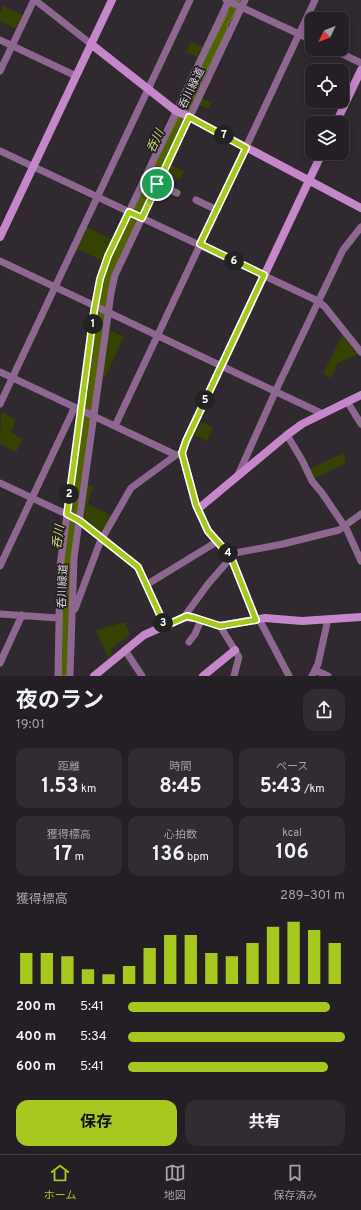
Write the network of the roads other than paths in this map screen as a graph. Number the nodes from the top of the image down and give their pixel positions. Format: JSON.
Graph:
{"nodes":[{"id":1,"x":35,"y":0,"type":"edge"},
{"id":2,"x":112,"y":0,"type":"edge"},
{"id":3,"x":190,"y":0,"type":"edge"},
{"id":4,"x":315,"y":0,"type":"edge"},
{"id":5,"x":228,"y":1,"type":"edge"},
{"id":6,"x":242,"y":4,"type":"edge"},
{"id":7,"x":299,"y":34,"type":"junction"},
{"id":8,"x":305,"y":37,"type":"edge"},
{"id":9,"x":0,"y":40,"type":"edge"},
{"id":10,"x":91,"y":44,"type":"junction"},
{"id":11,"x":12,"y":46,"type":"junction"},
{"id":12,"x":346,"y":56,"type":"edge"},
{"id":13,"x":361,"y":63,"type":"edge"},
{"id":14,"x":361,"y":70,"type":"edge"},
{"id":15,"x":0,"y":71,"type":"edge"},
{"id":16,"x":76,"y":76,"type":"junction"},
{"id":17,"x":148,"y":89,"type":"junction"},
{"id":18,"x":178,"y":111,"type":"junction"},
{"id":19,"x":339,"y":116,"type":"edge"},
{"id":20,"x":188,"y":117,"type":"junction"},
{"id":21,"x":246,"y":148,"type":"junction"},
{"id":22,"x":0,"y":150,"type":"edge"},
{"id":23,"x":319,"y":160,"type":"edge"},
{"id":24,"x":36,"y":167,"type":"junction"},
{"id":25,"x":309,"y":180,"type":"junction"},
{"id":26,"x":157,"y":184,"type":"junction"},
{"id":27,"x":177,"y":193,"type":"dead end"},
{"id":28,"x":98,"y":196,"type":"junction"},
{"id":29,"x":196,"y":200,"type":"dead end"},
{"id":30,"x":361,"y":208,"type":"edge"},
{"id":31,"x":217,"y":210,"type":"junction"},
{"id":32,"x":130,"y":212,"type":"junction"},
{"id":33,"x":141,"y":217,"type":"junction"},
{"id":34,"x":361,"y":227,"type":"edge"},
{"id":35,"x":0,"y":237,"type":"edge"},
{"id":36,"x":200,"y":244,"type":"junction"},
{"id":37,"x":0,"y":261,"type":"edge"},
{"id":38,"x":264,"y":275,"type":"junction"},
{"id":39,"x":55,"y":286,"type":"junction"},
{"id":40,"x":318,"y":301,"type":"junction"},
{"id":41,"x":96,"y":306,"type":"junction"},
{"id":42,"x":108,"y":311,"type":"junction"},
{"id":43,"x":157,"y":336,"type":"junction"},
{"id":44,"x":361,"y":352,"type":"edge"},
{"id":45,"x":221,"y":366,"type":"junction"},
{"id":46,"x":0,"y":372,"type":"edge"},
{"id":47,"x":13,"y":378,"type":"junction"},
{"id":48,"x":276,"y":391,"type":"junction"},
{"id":49,"x":361,"y":395,"type":"edge"},
{"id":50,"x":348,"y":403,"type":"junction"},
{"id":51,"x":0,"y":404,"type":"edge"},
{"id":52,"x":79,"y":410,"type":"junction"},
{"id":53,"x":323,"y":414,"type":"junction"},
{"id":54,"x":93,"y":416,"type":"junction"},
{"id":55,"x":361,"y":424,"type":"edge"},
{"id":56,"x":115,"y":426,"type":"junction"},
{"id":57,"x":287,"y":434,"type":"junction"},
{"id":58,"x":179,"y":454,"type":"junction"},
{"id":59,"x":238,"y":476,"type":"junction"},
{"id":60,"x":0,"y":483,"type":"edge"},
{"id":61,"x":31,"y":498,"type":"junction"},
{"id":62,"x":198,"y":509,"type":"junction"},
{"id":63,"x":361,"y":514,"type":"edge"},
{"id":64,"x":68,"y":515,"type":"junction"},
{"id":65,"x":79,"y":520,"type":"junction"},
{"id":66,"x":344,"y":526,"type":"junction"},
{"id":67,"x":102,"y":538,"type":"junction"},
{"id":68,"x":218,"y":542,"type":"junction"},
{"id":69,"x":360,"y":556,"type":"edge"},
{"id":70,"x":231,"y":557,"type":"junction"},
{"id":71,"x":0,"y":566,"type":"edge"},
{"id":72,"x":146,"y":585,"type":"junction"},
{"id":73,"x":0,"y":614,"type":"edge"},
{"id":74,"x":72,"y":614,"type":"junction"},
{"id":75,"x":22,"y":615,"type":"junction"},
{"id":76,"x":184,"y":617,"type":"junction"},
{"id":77,"x":361,"y":617,"type":"edge"},
{"id":78,"x":58,"y":618,"type":"junction"},
{"id":79,"x":328,"y":619,"type":"junction"},
{"id":80,"x":201,"y":620,"type":"junction"},
{"id":81,"x":257,"y":620,"type":"junction"},
{"id":82,"x":165,"y":626,"type":"junction"},
{"id":83,"x":220,"y":626,"type":"junction"},
{"id":84,"x":189,"y":642,"type":"dead end"},
{"id":85,"x":125,"y":650,"type":"junction"},
{"id":86,"x":235,"y":650,"type":"junction"},
{"id":87,"x":0,"y":663,"type":"edge"},
{"id":88,"x":314,"y":673,"type":"edge"},
{"id":89,"x":58,"y":676,"type":"edge"},
{"id":90,"x":70,"y":676,"type":"edge"},
{"id":91,"x":95,"y":676,"type":"edge"},
{"id":92,"x":142,"y":676,"type":"edge"},
{"id":93,"x":204,"y":676,"type":"edge"},
{"id":94,"x":234,"y":676,"type":"edge"},
{"id":95,"x":289,"y":676,"type":"edge"},
{"id":96,"x":328,"y":676,"type":"edge"}],
"edges":[{"from":1,"to":10,"type":"street"},
{"from":1,"to":11,"type":"street"},
{"from":2,"to":10,"type":"street"},
{"from":3,"to":17,"type":"street"},
{"from":4,"to":7,"type":"street"},
{"from":5,"to":6,"type":"street"},
{"from":5,"to":18,"type":"street"},
{"from":6,"to":7,"type":"street"},
{"from":6,"to":20,"type":"street","name":"呑川緑道"},
{"from":7,"to":8,"type":"street"},
{"from":7,"to":21,"type":"street"},
{"from":9,"to":11,"type":"street"},
{"from":10,"to":16,"type":"street"},
{"from":10,"to":17,"type":"street"},
{"from":11,"to":15,"type":"street"},
{"from":11,"to":16,"type":"street"},
{"from":12,"to":13,"type":"street"},
{"from":14,"to":19,"type":"street"},
{"from":16,"to":24,"type":"street"},
{"from":17,"to":18,"type":"street"},
{"from":17,"to":28,"type":"street"},
{"from":18,"to":20,"type":"street"},
{"from":18,"to":32,"type":"street"},
{"from":20,"to":21,"type":"street"},
{"from":20,"to":26,"type":"street","name":"呑川緑道"},
{"from":21,"to":25,"type":"street"},
{"from":21,"to":31,"type":"street"},
{"from":22,"to":24,"type":"street"},
{"from":23,"to":25,"type":"street"},
{"from":24,"to":28,"type":"street"},
{"from":24,"to":35,"type":"street"},
{"from":25,"to":30,"type":"street"},
{"from":25,"to":38,"type":"street"},
{"from":26,"to":27,"type":"street"},
{"from":26,"to":33,"type":"street","name":"呑川緑道"},
{"from":28,"to":32,"type":"street"},
{"from":28,"to":39,"type":"street"},
{"from":29,"to":31,"type":"street"},
{"from":31,"to":36,"type":"street"},
{"from":32,"to":33,"type":"street"},
{"from":32,"to":41,"type":"street"},
{"from":33,"to":36,"type":"street"},
{"from":33,"to":42,"type":"street","name":"呑川緑道"},
{"from":34,"to":40,"type":"street"},
{"from":36,"to":38,"type":"street"},
{"from":36,"to":43,"type":"street"},
{"from":37,"to":39,"type":"street"},
{"from":38,"to":40,"type":"street"},
{"from":38,"to":45,"type":"street"},
{"from":39,"to":41,"type":"street"},
{"from":39,"to":47,"type":"street"},
{"from":40,"to":44,"type":"street"},
{"from":40,"to":48,"type":"street"},
{"from":41,"to":42,"type":"street"},
{"from":41,"to":52,"type":"street"},
{"from":42,"to":43,"type":"street"},
{"from":42,"to":54,"type":"street","name":"呑川緑道"},
{"from":43,"to":45,"type":"street"},
{"from":43,"to":56,"type":"street"},
{"from":45,"to":48,"type":"street"},
{"from":45,"to":58,"type":"street"},
{"from":46,"to":47,"type":"street"},
{"from":47,"to":51,"type":"street"},
{"from":47,"to":52,"type":"street"},
{"from":48,"to":53,"type":"street"},
{"from":48,"to":59,"type":"street"},
{"from":49,"to":50,"type":"street"},
{"from":50,"to":53,"type":"street"},
{"from":50,"to":55,"type":"street"},
{"from":52,"to":54,"type":"street"},
{"from":52,"to":61,"type":"street"},
{"from":52,"to":64,"type":"street"},
{"from":53,"to":57,"type":"street"},
{"from":54,"to":56,"type":"street"},
{"from":54,"to":65,"type":"street","name":"呑川緑道"},
{"from":56,"to":58,"type":"street"},
{"from":57,"to":59,"type":"street"},
{"from":57,"to":66,"type":"street"},
{"from":58,"to":62,"type":"street"},
{"from":58,"to":67,"type":"street"},
{"from":59,"to":62,"type":"street"},
{"from":60,"to":61,"type":"street"},
{"from":61,"to":64,"type":"street"},
{"from":61,"to":71,"type":"street"},
{"from":62,"to":68,"type":"street"},
{"from":63,"to":66,"type":"street"},
{"from":64,"to":65,"type":"street"},
{"from":64,"to":78,"type":"street"},
{"from":65,"to":67,"type":"street"},
{"from":65,"to":74,"type":"street","name":"呑川緑道"},
{"from":66,"to":69,"type":"street"},
{"from":66,"to":70,"type":"street"},
{"from":67,"to":72,"type":"street"},
{"from":67,"to":74,"type":"street"},
{"from":68,"to":70,"type":"street"},
{"from":68,"to":72,"type":"street"},
{"from":70,"to":76,"type":"street"},
{"from":70,"to":81,"type":"street"},
{"from":72,"to":82,"type":"street"},
{"from":73,"to":75,"type":"street"},
{"from":74,"to":90,"type":"street","name":"呑川緑道"},
{"from":75,"to":78,"type":"street"},
{"from":75,"to":87,"type":"street"},
{"from":76,"to":80,"type":"street"},
{"from":76,"to":82,"type":"street"},
{"from":77,"to":79,"type":"street"},
{"from":78,"to":89,"type":"street"},
{"from":79,"to":81,"type":"street"},
{"from":79,"to":88,"type":"street"},
{"from":80,"to":83,"type":"street"},
{"from":80,"to":84,"type":"street"},
{"from":81,"to":83,"type":"street"},
{"from":81,"to":95,"type":"street"},
{"from":82,"to":85,"type":"street"},
{"from":83,"to":86,"type":"street"},
{"from":85,"to":91,"type":"street"},
{"from":85,"to":92,"type":"street"},
{"from":86,"to":93,"type":"street"},
{"from":86,"to":94,"type":"street"},
{"from":88,"to":96,"type":"street"}]}
